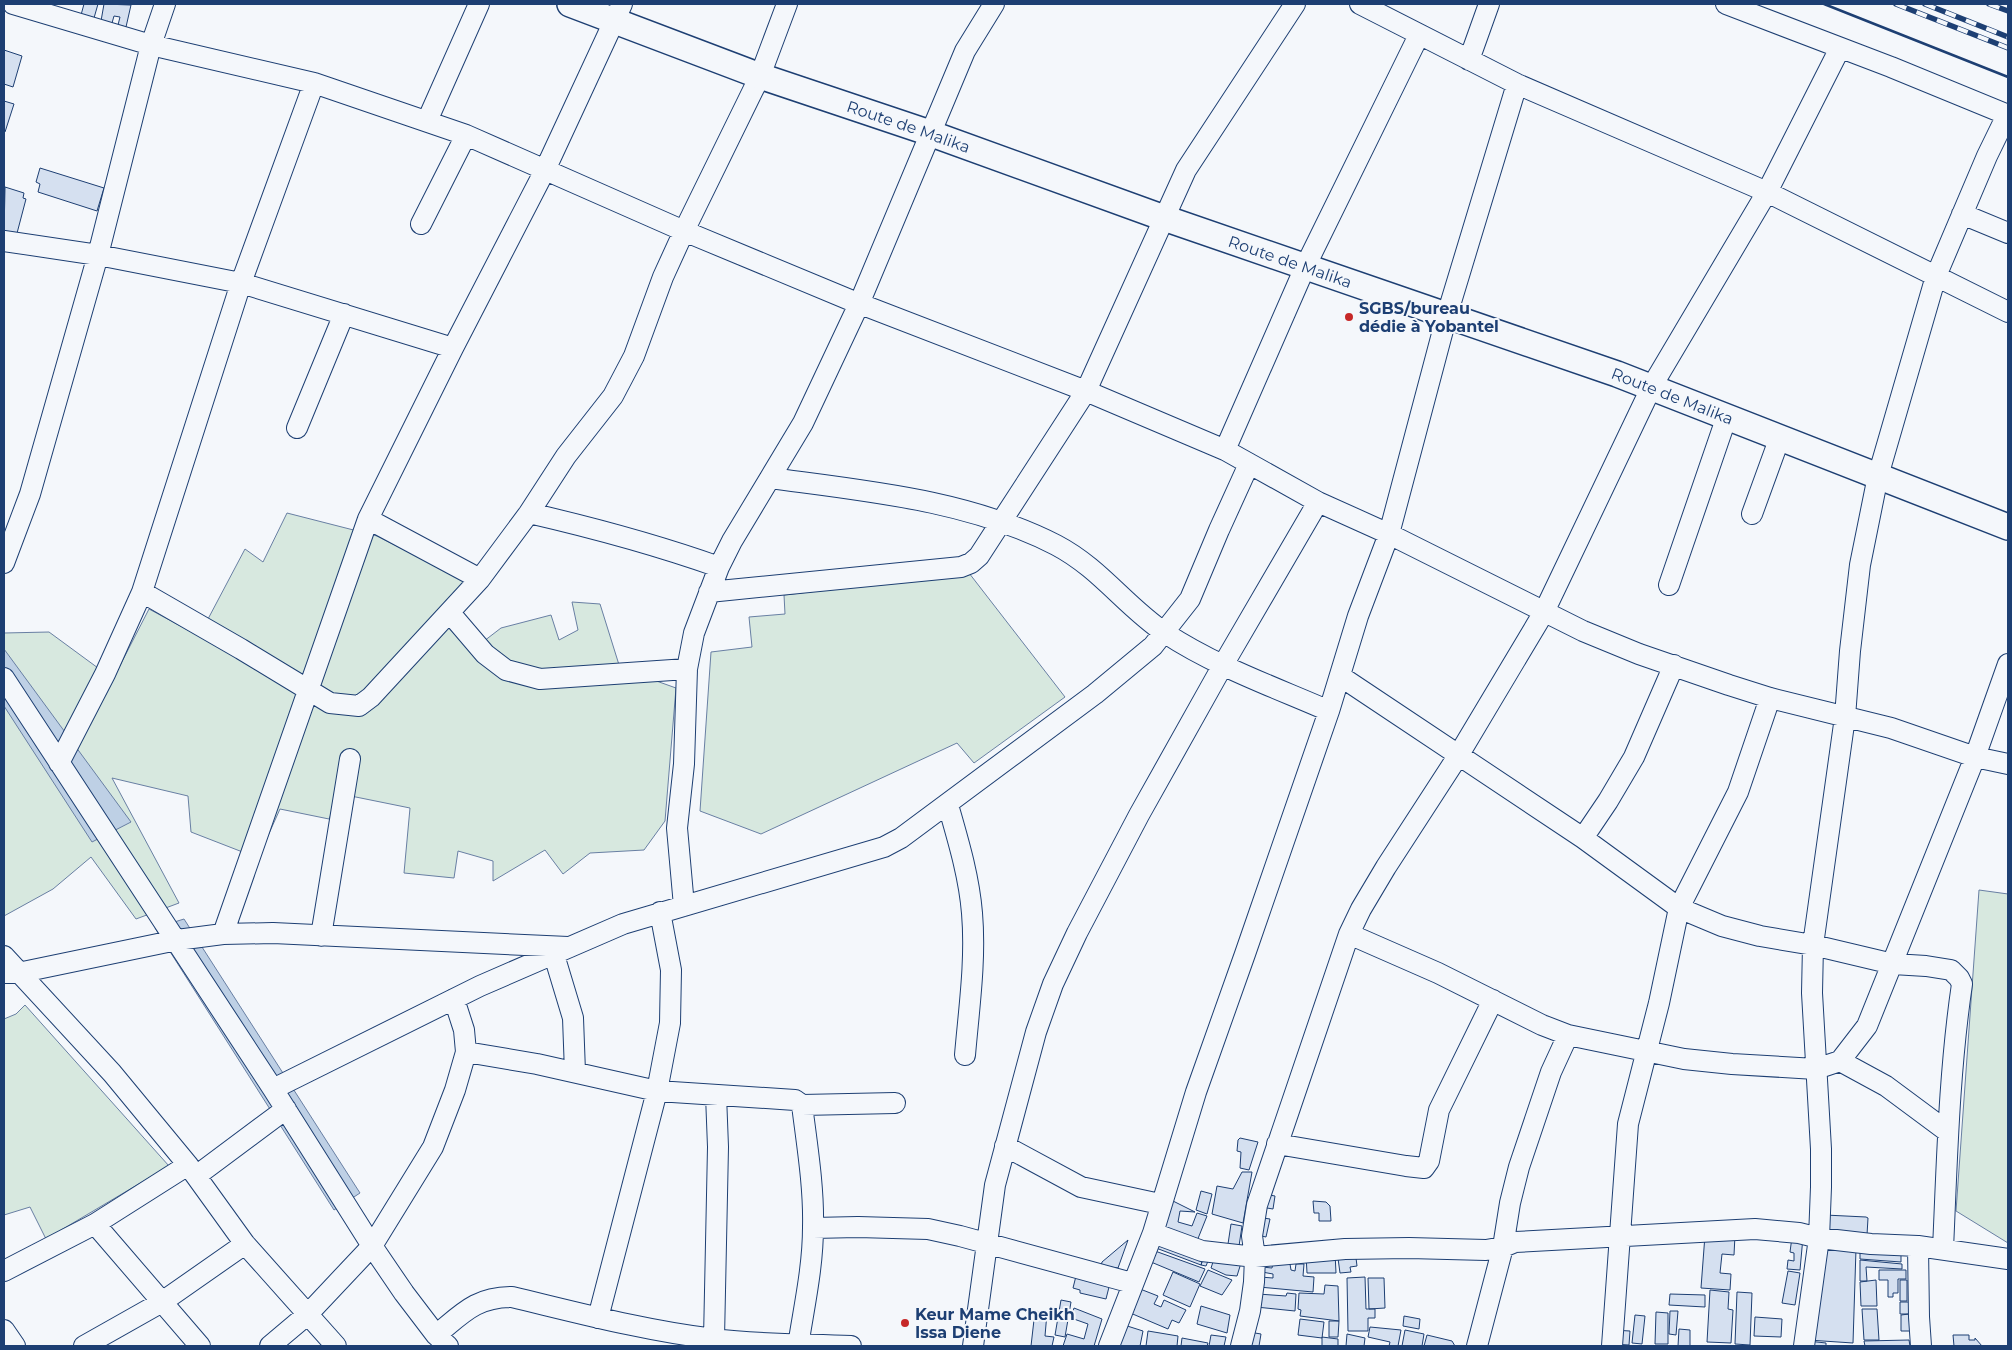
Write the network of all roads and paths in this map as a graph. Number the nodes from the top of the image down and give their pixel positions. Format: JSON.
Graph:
{"nodes":[{"id":1,"x":13,"y":4,"type":"edge"},
{"id":2,"x":165,"y":4,"type":"edge"},
{"id":3,"x":479,"y":4,"type":"edge"},
{"id":4,"x":570,"y":4,"type":"edge"},
{"id":5,"x":788,"y":4,"type":"edge"},
{"id":6,"x":994,"y":4,"type":"edge"},
{"id":7,"x":1295,"y":4,"type":"edge"},
{"id":8,"x":1360,"y":4,"type":"edge"},
{"id":9,"x":1489,"y":4,"type":"edge"},
{"id":10,"x":1726,"y":4,"type":"edge"},
{"id":11,"x":618,"y":12,"type":"edge"},
{"id":12,"x":1419,"y":35,"type":"junction"},
{"id":13,"x":151,"y":45,"type":"junction"},
{"id":14,"x":1840,"y":48,"type":"junction"},
{"id":15,"x":1469,"y":60,"type":"junction"},
{"id":16,"x":760,"y":76,"type":"junction"},
{"id":17,"x":314,"y":83,"type":"junction"},
{"id":18,"x":1517,"y":84,"type":"junction"},
{"id":19,"x":2008,"y":115,"type":"edge"},
{"id":20,"x":427,"y":121,"type":"junction"},
{"id":21,"x":931,"y":134,"type":"junction"},
{"id":22,"x":466,"y":135,"type":"junction"},
{"id":23,"x":546,"y":170,"type":"junction"},
{"id":24,"x":1767,"y":192,"type":"junction"},
{"id":25,"x":1962,"y":214,"type":"junction"},
{"id":26,"x":1164,"y":218,"type":"junction"},
{"id":27,"x":421,"y":224,"type":"dead end"},
{"id":28,"x":684,"y":231,"type":"junction"},
{"id":29,"x":2008,"y":232,"type":"edge"},
{"id":30,"x":4,"y":241,"type":"edge"},
{"id":31,"x":98,"y":256,"type":"junction"},
{"id":32,"x":1306,"y":266,"type":"junction"},
{"id":33,"x":1936,"y":276,"type":"junction"},
{"id":34,"x":241,"y":283,"type":"junction"},
{"id":35,"x":859,"y":304,"type":"junction"},
{"id":36,"x":2008,"y":312,"type":"edge"},
{"id":37,"x":344,"y":314,"type":"junction"},
{"id":38,"x":1447,"y":315,"type":"junction"},
{"id":39,"x":453,"y":348,"type":"junction"},
{"id":40,"x":1652,"y":386,"type":"junction"},
{"id":41,"x":1086,"y":391,"type":"junction"},
{"id":42,"x":1727,"y":416,"type":"junction"},
{"id":43,"x":297,"y":428,"type":"dead end"},
{"id":44,"x":1780,"y":437,"type":"junction"},
{"id":45,"x":1225,"y":450,"type":"junction"},
{"id":46,"x":1249,"y":464,"type":"junction"},
{"id":47,"x":1878,"y":476,"type":"junction"},
{"id":48,"x":770,"y":478,"type":"junction"},
{"id":49,"x":1318,"y":502,"type":"junction"},
{"id":50,"x":529,"y":513,"type":"junction"},
{"id":51,"x":1752,"y":514,"type":"dead end"},
{"id":52,"x":368,"y":519,"type":"junction"},
{"id":53,"x":1002,"y":522,"type":"junction"},
{"id":54,"x":2008,"y":527,"type":"edge"},
{"id":55,"x":1388,"y":534,"type":"junction"},
{"id":56,"x":4,"y":563,"type":"edge"},
{"id":57,"x":720,"y":567,"type":"junction"},
{"id":58,"x":480,"y":579,"type":"junction"},
{"id":59,"x":1669,"y":585,"type":"dead end"},
{"id":60,"x":142,"y":592,"type":"junction"},
{"id":61,"x":709,"y":592,"type":"junction"},
{"id":62,"x":1544,"y":612,"type":"junction"},
{"id":63,"x":450,"y":613,"type":"junction"},
{"id":64,"x":1165,"y":633,"type":"junction"},
{"id":65,"x":2008,"y":664,"type":"edge"},
{"id":66,"x":1223,"y":665,"type":"junction"},
{"id":67,"x":1674,"y":666,"type":"junction"},
{"id":68,"x":688,"y":669,"type":"junction"},
{"id":69,"x":1340,"y":676,"type":"junction"},
{"id":70,"x":4,"y":678,"type":"edge"},
{"id":71,"x":308,"y":690,"type":"junction"},
{"id":72,"x":1770,"y":698,"type":"junction"},
{"id":73,"x":1328,"y":711,"type":"junction"},
{"id":74,"x":1845,"y":717,"type":"junction"},
{"id":75,"x":1458,"y":756,"type":"junction"},
{"id":76,"x":1975,"y":757,"type":"junction"},
{"id":77,"x":350,"y":759,"type":"dead end"},
{"id":78,"x":59,"y":763,"type":"junction"},
{"id":79,"x":2008,"y":764,"type":"edge"},
{"id":80,"x":948,"y":805,"type":"junction"},
{"id":81,"x":1583,"y":838,"type":"junction"},
{"id":82,"x":684,"y":906,"type":"junction"},
{"id":83,"x":1679,"y":908,"type":"junction"},
{"id":84,"x":660,"y":912,"type":"junction"},
{"id":85,"x":223,"y":934,"type":"junction"},
{"id":86,"x":1349,"y":934,"type":"junction"},
{"id":87,"x":321,"y":936,"type":"junction"},
{"id":88,"x":176,"y":940,"type":"junction"},
{"id":89,"x":1813,"y":945,"type":"junction"},
{"id":90,"x":562,"y":951,"type":"junction"},
{"id":91,"x":4,"y":956,"type":"edge"},
{"id":92,"x":1893,"y":964,"type":"junction"},
{"id":93,"x":11,"y":973,"type":"edge"},
{"id":94,"x":454,"y":999,"type":"junction"},
{"id":95,"x":1493,"y":1000,"type":"junction"},
{"id":96,"x":1568,"y":1035,"type":"junction"},
{"id":97,"x":1646,"y":1051,"type":"junction"},
{"id":98,"x":466,"y":1052,"type":"junction"},
{"id":99,"x":964,"y":1055,"type":"dead end"},
{"id":100,"x":1840,"y":1061,"type":"junction"},
{"id":101,"x":1816,"y":1069,"type":"junction"},
{"id":102,"x":575,"y":1072,"type":"junction"},
{"id":103,"x":273,"y":1088,"type":"junction"},
{"id":104,"x":658,"y":1091,"type":"junction"},
{"id":105,"x":716,"y":1095,"type":"junction"},
{"id":106,"x":895,"y":1102,"type":"dead end"},
{"id":107,"x":802,"y":1105,"type":"junction"},
{"id":108,"x":286,"y":1109,"type":"junction"},
{"id":109,"x":1948,"y":1132,"type":"junction"},
{"id":110,"x":1278,"y":1144,"type":"junction"},
{"id":111,"x":1005,"y":1146,"type":"junction"},
{"id":112,"x":192,"y":1170,"type":"junction"},
{"id":113,"x":1160,"y":1204,"type":"junction"},
{"id":114,"x":95,"y":1224,"type":"junction"},
{"id":115,"x":813,"y":1228,"type":"junction"},
{"id":116,"x":1153,"y":1233,"type":"junction"},
{"id":117,"x":1621,"y":1237,"type":"junction"},
{"id":118,"x":1819,"y":1238,"type":"junction"},
{"id":119,"x":988,"y":1243,"type":"junction"},
{"id":120,"x":245,"y":1244,"type":"junction"},
{"id":121,"x":372,"y":1246,"type":"junction"},
{"id":122,"x":1918,"y":1246,"type":"junction"},
{"id":123,"x":1503,"y":1247,"type":"junction"},
{"id":124,"x":1943,"y":1249,"type":"junction"},
{"id":125,"x":1255,"y":1257,"type":"junction"},
{"id":126,"x":2008,"y":1259,"type":"edge"},
{"id":127,"x":4,"y":1271,"type":"edge"},
{"id":128,"x":1132,"y":1283,"type":"junction"},
{"id":129,"x":162,"y":1302,"type":"junction"},
{"id":130,"x":308,"y":1314,"type":"junction"},
{"id":131,"x":598,"y":1318,"type":"junction"},
{"id":132,"x":4,"y":1330,"type":"edge"},
{"id":133,"x":714,"y":1339,"type":"junction"},
{"id":134,"x":442,"y":1340,"type":"edge"},
{"id":135,"x":689,"y":1341,"type":"edge"},
{"id":136,"x":15,"y":1346,"type":"edge"},
{"id":137,"x":84,"y":1346,"type":"edge"},
{"id":138,"x":200,"y":1346,"type":"edge"},
{"id":139,"x":270,"y":1346,"type":"edge"},
{"id":140,"x":336,"y":1346,"type":"edge"},
{"id":141,"x":798,"y":1346,"type":"edge"},
{"id":142,"x":812,"y":1346,"type":"edge"},
{"id":143,"x":851,"y":1346,"type":"edge"},
{"id":144,"x":973,"y":1346,"type":"edge"},
{"id":145,"x":1109,"y":1346,"type":"edge"},
{"id":146,"x":1241,"y":1346,"type":"edge"},
{"id":147,"x":1477,"y":1346,"type":"edge"},
{"id":148,"x":1612,"y":1346,"type":"edge"},
{"id":149,"x":1804,"y":1346,"type":"edge"},
{"id":150,"x":1921,"y":1346,"type":"edge"}],
"edges":[{"from":1,"to":13,"type":"street"},
{"from":2,"to":13,"type":"street"},
{"from":3,"to":20,"type":"street"},
{"from":4,"to":11,"type":"main road","name":"Route de Malika"},
{"from":5,"to":16,"type":"street"},
{"from":6,"to":21,"type":"street"},
{"from":7,"to":26,"type":"street"},
{"from":8,"to":12,"type":"street"},
{"from":9,"to":15,"type":"street"},
{"from":10,"to":14,"type":"street"},
{"from":11,"to":16,"type":"main road","name":"Route de Malika"},
{"from":11,"to":23,"type":"street"},
{"from":12,"to":15,"type":"street"},
{"from":12,"to":32,"type":"street"},
{"from":13,"to":17,"type":"street"},
{"from":13,"to":31,"type":"street"},
{"from":14,"to":19,"type":"street"},
{"from":14,"to":24,"type":"street"},
{"from":15,"to":18,"type":"street"},
{"from":16,"to":21,"type":"main road","name":"Route de Malika"},
{"from":16,"to":28,"type":"street"},
{"from":17,"to":20,"type":"street"},
{"from":17,"to":34,"type":"street"},
{"from":18,"to":24,"type":"street"},
{"from":18,"to":38,"type":"street"},
{"from":19,"to":25,"type":"street"},
{"from":20,"to":22,"type":"street"},
{"from":21,"to":26,"type":"main road","name":"Route de Malika"},
{"from":21,"to":35,"type":"street"},
{"from":22,"to":23,"type":"street"},
{"from":22,"to":27,"type":"street"},
{"from":23,"to":28,"type":"street"},
{"from":23,"to":39,"type":"street"},
{"from":24,"to":33,"type":"street"},
{"from":24,"to":40,"type":"street"},
{"from":25,"to":29,"type":"street"},
{"from":25,"to":33,"type":"street"},
{"from":26,"to":32,"type":"main road","name":"Route de Malika"},
{"from":26,"to":41,"type":"street"},
{"from":28,"to":35,"type":"street"},
{"from":28,"to":50,"type":"street"},
{"from":30,"to":31,"type":"street"},
{"from":31,"to":34,"type":"street"},
{"from":31,"to":56,"type":"street"},
{"from":32,"to":38,"type":"main road","name":"Route de Malika"},
{"from":32,"to":45,"type":"street"},
{"from":33,"to":36,"type":"street"},
{"from":33,"to":47,"type":"street"},
{"from":34,"to":37,"type":"street"},
{"from":34,"to":60,"type":"street"},
{"from":35,"to":41,"type":"street"},
{"from":35,"to":48,"type":"street"},
{"from":37,"to":39,"type":"street"},
{"from":37,"to":43,"type":"street"},
{"from":38,"to":40,"type":"main road","name":"Route de Malika"},
{"from":38,"to":55,"type":"street"},
{"from":39,"to":52,"type":"street"},
{"from":40,"to":42,"type":"main road","name":"Route de Malika"},
{"from":40,"to":62,"type":"street"},
{"from":41,"to":45,"type":"street"},
{"from":41,"to":53,"type":"street"},
{"from":42,"to":44,"type":"main road","name":"Route de Malika"},
{"from":42,"to":59,"type":"street"},
{"from":44,"to":47,"type":"main road","name":"Route de Malika"},
{"from":44,"to":51,"type":"street"},
{"from":45,"to":46,"type":"street"},
{"from":46,"to":49,"type":"street"},
{"from":46,"to":64,"type":"street"},
{"from":47,"to":54,"type":"main road","name":"Route de Malika"},
{"from":47,"to":74,"type":"street"},
{"from":48,"to":53,"type":"street"},
{"from":48,"to":57,"type":"street"},
{"from":49,"to":55,"type":"street"},
{"from":49,"to":66,"type":"street"},
{"from":50,"to":57,"type":"street"},
{"from":50,"to":58,"type":"street"},
{"from":52,"to":58,"type":"street"},
{"from":52,"to":71,"type":"street"},
{"from":53,"to":61,"type":"street"},
{"from":53,"to":64,"type":"street"},
{"from":55,"to":62,"type":"street"},
{"from":55,"to":69,"type":"street"},
{"from":57,"to":61,"type":"street"},
{"from":58,"to":63,"type":"street"},
{"from":60,"to":71,"type":"street"},
{"from":60,"to":78,"type":"street"},
{"from":61,"to":68,"type":"street"},
{"from":62,"to":67,"type":"street"},
{"from":62,"to":75,"type":"street"},
{"from":63,"to":68,"type":"street"},
{"from":63,"to":71,"type":"street"},
{"from":64,"to":66,"type":"street"},
{"from":64,"to":80,"type":"street"},
{"from":65,"to":76,"type":"street"},
{"from":66,"to":73,"type":"street"},
{"from":66,"to":111,"type":"street"},
{"from":67,"to":72,"type":"street"},
{"from":67,"to":81,"type":"street"},
{"from":68,"to":82,"type":"street"},
{"from":69,"to":73,"type":"street"},
{"from":69,"to":75,"type":"street"},
{"from":70,"to":78,"type":"street"},
{"from":71,"to":85,"type":"street"},
{"from":72,"to":74,"type":"street"},
{"from":72,"to":83,"type":"street"},
{"from":73,"to":113,"type":"street"},
{"from":74,"to":76,"type":"street"},
{"from":74,"to":89,"type":"street"},
{"from":75,"to":81,"type":"street"},
{"from":75,"to":86,"type":"street"},
{"from":76,"to":79,"type":"street"},
{"from":76,"to":92,"type":"street"},
{"from":77,"to":87,"type":"street"},
{"from":78,"to":88,"type":"street"},
{"from":80,"to":82,"type":"street"},
{"from":80,"to":99,"type":"street"},
{"from":81,"to":83,"type":"street"},
{"from":82,"to":84,"type":"street"},
{"from":83,"to":89,"type":"street"},
{"from":83,"to":97,"type":"street"},
{"from":84,"to":90,"type":"street"},
{"from":84,"to":104,"type":"street"},
{"from":85,"to":87,"type":"street"},
{"from":85,"to":88,"type":"street"},
{"from":86,"to":95,"type":"street"},
{"from":86,"to":110,"type":"street"},
{"from":87,"to":90,"type":"street"},
{"from":88,"to":93,"type":"street"},
{"from":88,"to":103,"type":"street"},
{"from":89,"to":92,"type":"street"},
{"from":89,"to":101,"type":"street"},
{"from":90,"to":94,"type":"street"},
{"from":90,"to":102,"type":"street"},
{"from":91,"to":93,"type":"street"},
{"from":92,"to":100,"type":"street"},
{"from":92,"to":109,"type":"street"},
{"from":93,"to":112,"type":"street"},
{"from":94,"to":98,"type":"street"},
{"from":94,"to":103,"type":"street"},
{"from":95,"to":96,"type":"street"},
{"from":95,"to":110,"type":"street"},
{"from":96,"to":97,"type":"street"},
{"from":96,"to":123,"type":"street"},
{"from":97,"to":101,"type":"street"},
{"from":97,"to":117,"type":"street"},
{"from":98,"to":102,"type":"street"},
{"from":98,"to":121,"type":"street"},
{"from":100,"to":101,"type":"street"},
{"from":100,"to":109,"type":"street"},
{"from":101,"to":118,"type":"street"},
{"from":102,"to":104,"type":"street"},
{"from":103,"to":108,"type":"street"},
{"from":104,"to":105,"type":"street"},
{"from":104,"to":131,"type":"street"},
{"from":105,"to":107,"type":"street"},
{"from":105,"to":133,"type":"street"},
{"from":106,"to":107,"type":"street"},
{"from":107,"to":115,"type":"street"},
{"from":108,"to":112,"type":"street"},
{"from":108,"to":121,"type":"street"},
{"from":109,"to":124,"type":"street"},
{"from":110,"to":125,"type":"street"},
{"from":111,"to":113,"type":"street"},
{"from":111,"to":119,"type":"street"},
{"from":112,"to":114,"type":"street"},
{"from":112,"to":120,"type":"street"},
{"from":113,"to":116,"type":"street"},
{"from":114,"to":127,"type":"street"},
{"from":114,"to":129,"type":"street"},
{"from":115,"to":119,"type":"street"},
{"from":115,"to":141,"type":"street"},
{"from":116,"to":125,"type":"street"},
{"from":116,"to":128,"type":"street"},
{"from":117,"to":118,"type":"street"},
{"from":117,"to":123,"type":"street"},
{"from":117,"to":148,"type":"street"},
{"from":118,"to":122,"type":"street"},
{"from":118,"to":149,"type":"street"},
{"from":119,"to":128,"type":"street"},
{"from":119,"to":144,"type":"street"},
{"from":120,"to":129,"type":"street"},
{"from":120,"to":130,"type":"street"},
{"from":121,"to":130,"type":"street"},
{"from":121,"to":134,"type":"street"},
{"from":122,"to":124,"type":"street"},
{"from":122,"to":150,"type":"street"},
{"from":123,"to":125,"type":"street"},
{"from":123,"to":147,"type":"street"},
{"from":124,"to":126,"type":"street"},
{"from":125,"to":146,"type":"street"},
{"from":128,"to":145,"type":"street"},
{"from":129,"to":137,"type":"street"},
{"from":129,"to":138,"type":"street"},
{"from":130,"to":139,"type":"street"},
{"from":130,"to":140,"type":"street"},
{"from":131,"to":134,"type":"street"},
{"from":131,"to":135,"type":"street"},
{"from":132,"to":136,"type":"street"},
{"from":133,"to":135,"type":"street"},
{"from":133,"to":141,"type":"street"},
{"from":141,"to":142,"type":"street"},
{"from":142,"to":143,"type":"street"}]}
